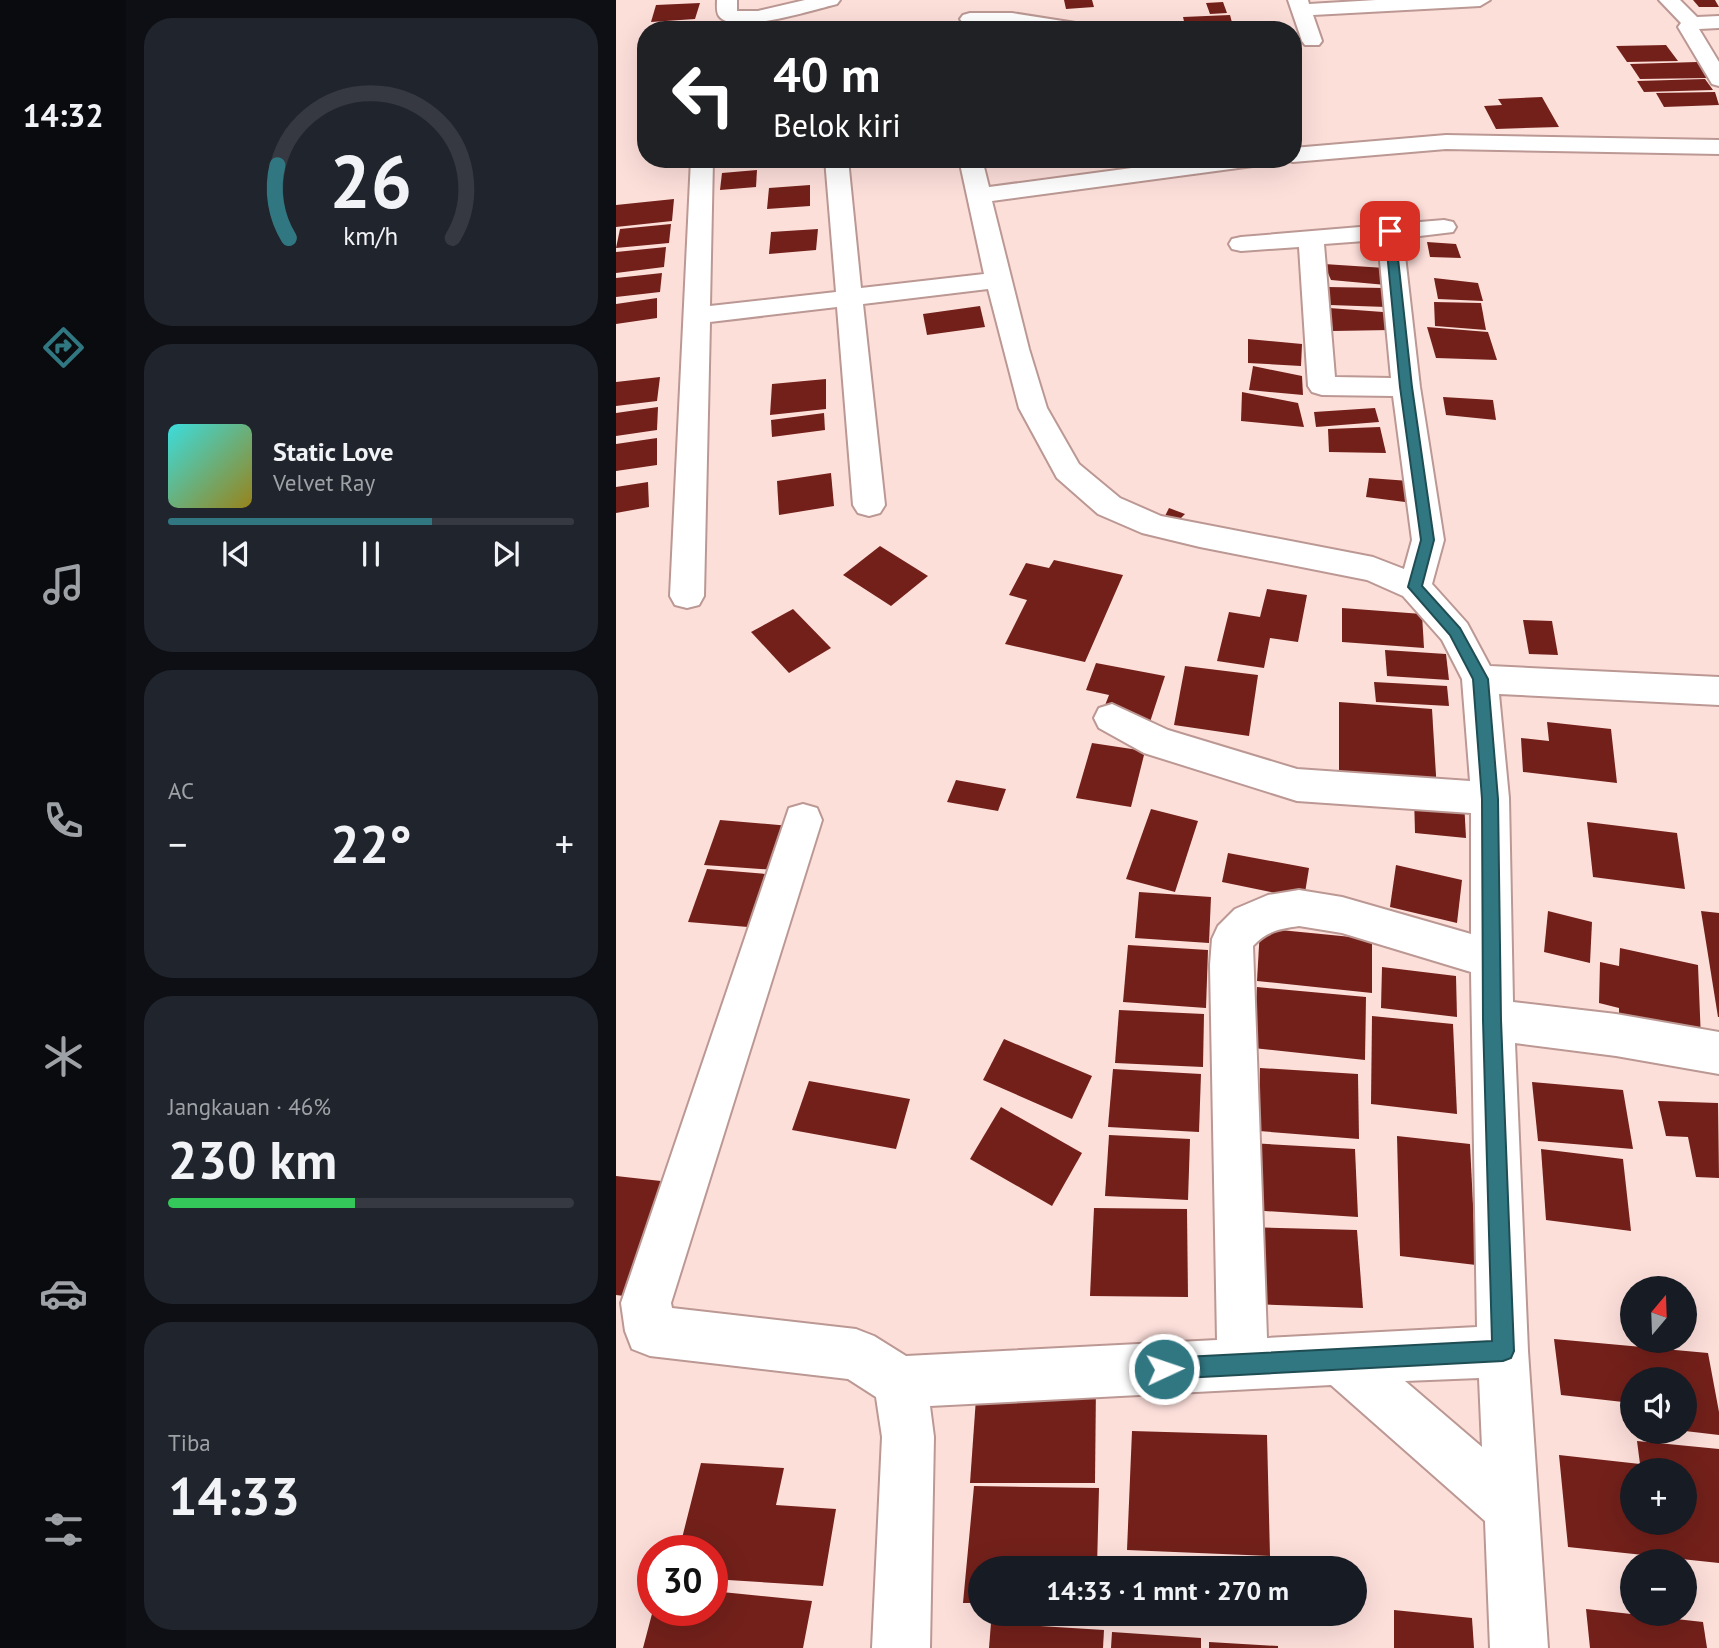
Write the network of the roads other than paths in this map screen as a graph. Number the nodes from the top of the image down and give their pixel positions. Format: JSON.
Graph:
{"nodes":[{"id":1,"x":727,"y":0,"type":"edge"},
{"id":2,"x":830,"y":0,"type":"edge"},
{"id":3,"x":1480,"y":0,"type":"edge"},
{"id":4,"x":1669,"y":0,"type":"edge"},
{"id":5,"x":1299,"y":5,"type":"edge"},
{"id":6,"x":968,"y":16,"type":"edge"},
{"id":7,"x":1025,"y":21,"type":"edge"},
{"id":8,"x":1719,"y":22,"type":"edge"},
{"id":9,"x":1692,"y":23,"type":"junction"},
{"id":10,"x":1312,"y":41,"type":"dead end"},
{"id":11,"x":1719,"y":80,"type":"edge"},
{"id":12,"x":1719,"y":147,"type":"edge"},
{"id":13,"x":1302,"y":154,"type":"edge"},
{"id":14,"x":702,"y":168,"type":"edge"},
{"id":15,"x":837,"y":168,"type":"edge"},
{"id":16,"x":972,"y":168,"type":"edge"},
{"id":17,"x":1186,"y":168,"type":"edge"},
{"id":18,"x":977,"y":196,"type":"junction"},
{"id":19,"x":1444,"y":226,"type":"dead end"},
{"id":20,"x":1390,"y":231,"type":"junction"},
{"id":21,"x":1311,"y":238,"type":"junction"},
{"id":22,"x":1241,"y":244,"type":"dead end"},
{"id":23,"x":998,"y":279,"type":"junction"},
{"id":24,"x":849,"y":298,"type":"junction"},
{"id":25,"x":697,"y":316,"type":"junction"},
{"id":26,"x":1406,"y":387,"type":"junction"},
{"id":27,"x":869,"y":505,"type":"dead end"},
{"id":28,"x":1415,"y":587,"type":"junction"},
{"id":29,"x":687,"y":596,"type":"dead end"},
{"id":30,"x":1480,"y":679,"type":"junction"},
{"id":31,"x":1719,"y":691,"type":"edge"},
{"id":32,"x":1112,"y":718,"type":"dead end"},
{"id":33,"x":1490,"y":799,"type":"junction"},
{"id":34,"x":803,"y":820,"type":"dead end"},
{"id":35,"x":1492,"y":959,"type":"junction"},
{"id":36,"x":1492,"y":1020,"type":"junction"},
{"id":37,"x":1719,"y":1053,"type":"edge"},
{"id":38,"x":1503,"y":1351,"type":"junction"},
{"id":39,"x":1341,"y":1360,"type":"junction"},
{"id":40,"x":1243,"y":1365,"type":"junction"},
{"id":41,"x":900,"y":1382,"type":"junction"},
{"id":42,"x":1511,"y":1508,"type":"junction"},
{"id":43,"x":901,"y":1648,"type":"edge"},
{"id":44,"x":1519,"y":1648,"type":"edge"}],
"edges":[{"from":1,"to":2,"type":"street"},
{"from":3,"to":5,"type":"street"},
{"from":4,"to":9,"type":"street"},
{"from":5,"to":10,"type":"street"},
{"from":6,"to":7,"type":"street"},
{"from":8,"to":9,"type":"street"},
{"from":9,"to":11,"type":"street"},
{"from":12,"to":13,"type":"street"},
{"from":14,"to":25,"type":"street"},
{"from":15,"to":24,"type":"street"},
{"from":16,"to":18,"type":"street"},
{"from":17,"to":18,"type":"street"},
{"from":18,"to":23,"type":"street"},
{"from":19,"to":20,"type":"street"},
{"from":20,"to":21,"type":"street"},
{"from":20,"to":26,"type":"street"},
{"from":21,"to":22,"type":"street"},
{"from":21,"to":26,"type":"street"},
{"from":23,"to":24,"type":"street"},
{"from":23,"to":28,"type":"street"},
{"from":24,"to":25,"type":"street"},
{"from":24,"to":27,"type":"street"},
{"from":25,"to":29,"type":"street"},
{"from":26,"to":28,"type":"street"},
{"from":28,"to":30,"type":"street"},
{"from":30,"to":31,"type":"street"},
{"from":30,"to":33,"type":"street"},
{"from":32,"to":33,"type":"street"},
{"from":33,"to":35,"type":"street"},
{"from":34,"to":41,"type":"street"},
{"from":35,"to":36,"type":"street"},
{"from":35,"to":40,"type":"street"},
{"from":36,"to":37,"type":"street"},
{"from":36,"to":38,"type":"street"},
{"from":38,"to":39,"type":"street"},
{"from":38,"to":42,"type":"street"},
{"from":39,"to":40,"type":"street"},
{"from":39,"to":42,"type":"street"},
{"from":40,"to":41,"type":"street"},
{"from":41,"to":43,"type":"street"},
{"from":42,"to":44,"type":"street"}]}
